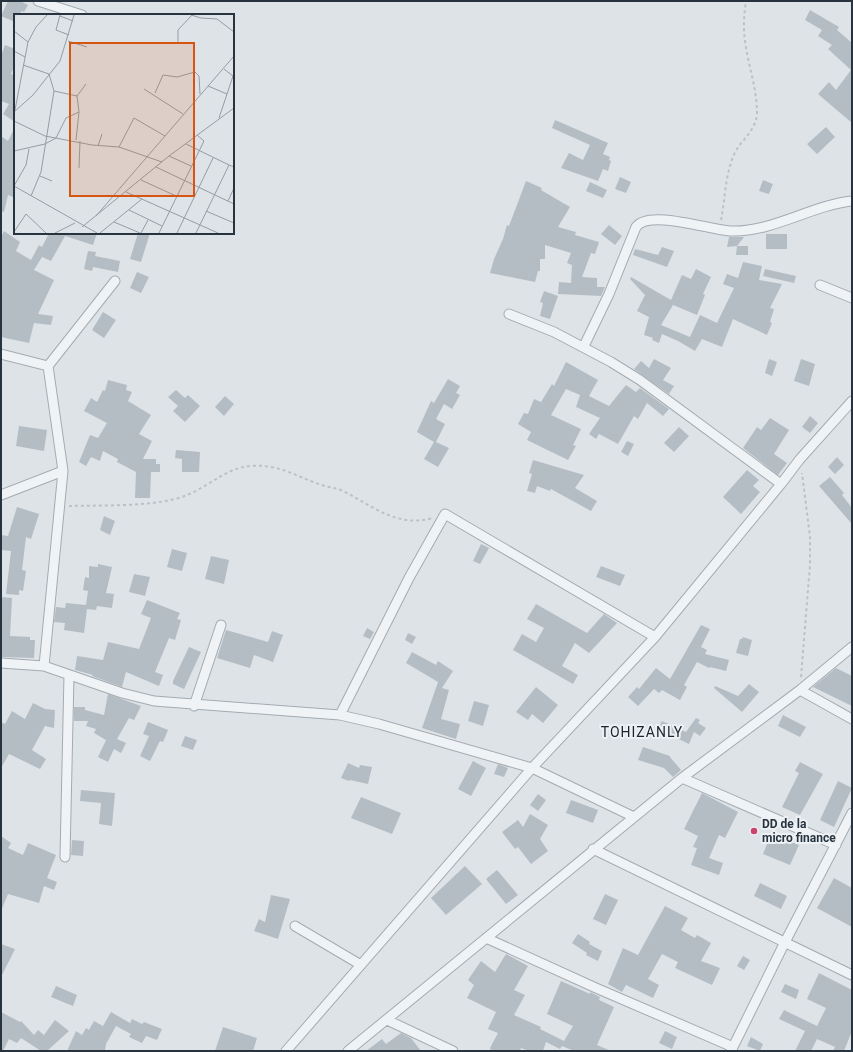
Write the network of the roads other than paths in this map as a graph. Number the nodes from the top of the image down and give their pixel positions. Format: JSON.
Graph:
{"nodes":[{"id":1,"x":38,"y":1,"type":"edge"},
{"id":2,"x":79,"y":14,"type":"edge"},
{"id":3,"x":852,"y":201,"type":"edge"},
{"id":4,"x":115,"y":281,"type":"dead end"},
{"id":5,"x":820,"y":285,"type":"dead end"},
{"id":6,"x":852,"y":298,"type":"edge"},
{"id":7,"x":508,"y":314,"type":"dead end"},
{"id":8,"x":584,"y":346,"type":"junction"},
{"id":9,"x":1,"y":354,"type":"edge"},
{"id":10,"x":48,"y":366,"type":"junction"},
{"id":11,"x":852,"y":401,"type":"edge"},
{"id":12,"x":63,"y":471,"type":"junction"},
{"id":13,"x":781,"y":484,"type":"junction"},
{"id":14,"x":1,"y":495,"type":"edge"},
{"id":15,"x":221,"y":625,"type":"dead end"},
{"id":16,"x":655,"y":637,"type":"junction"},
{"id":17,"x":852,"y":647,"type":"edge"},
{"id":18,"x":1,"y":663,"type":"edge"},
{"id":19,"x":44,"y":666,"type":"junction"},
{"id":20,"x":69,"y":675,"type":"junction"},
{"id":21,"x":800,"y":690,"type":"junction"},
{"id":22,"x":194,"y":706,"type":"junction"},
{"id":23,"x":340,"y":715,"type":"junction"},
{"id":24,"x":852,"y":719,"type":"edge"},
{"id":25,"x":532,"y":768,"type":"junction"},
{"id":26,"x":682,"y":778,"type":"junction"},
{"id":27,"x":852,"y":813,"type":"edge"},
{"id":28,"x":634,"y":817,"type":"junction"},
{"id":29,"x":836,"y":845,"type":"junction"},
{"id":30,"x":593,"y":849,"type":"junction"},
{"id":31,"x":65,"y":857,"type":"dead end"},
{"id":32,"x":296,"y":926,"type":"dead end"},
{"id":33,"x":486,"y":938,"type":"junction"},
{"id":34,"x":785,"y":942,"type":"junction"},
{"id":35,"x":361,"y":965,"type":"junction"},
{"id":36,"x":852,"y":975,"type":"edge"},
{"id":37,"x":387,"y":1020,"type":"junction"},
{"id":38,"x":732,"y":1049,"type":"edge"},
{"id":39,"x":286,"y":1051,"type":"edge"},
{"id":40,"x":348,"y":1051,"type":"edge"},
{"id":41,"x":453,"y":1051,"type":"edge"}],
"edges":[{"from":1,"to":2,"type":"street"},
{"from":3,"to":8,"type":"street"},
{"from":4,"to":10,"type":"street"},
{"from":5,"to":6,"type":"street"},
{"from":7,"to":8,"type":"street"},
{"from":8,"to":13,"type":"street"},
{"from":9,"to":10,"type":"street"},
{"from":10,"to":12,"type":"street"},
{"from":11,"to":13,"type":"street"},
{"from":12,"to":14,"type":"street"},
{"from":12,"to":19,"type":"street"},
{"from":13,"to":16,"type":"street"},
{"from":15,"to":22,"type":"street"},
{"from":16,"to":23,"type":"street"},
{"from":16,"to":25,"type":"street"},
{"from":17,"to":21,"type":"street"},
{"from":18,"to":19,"type":"street"},
{"from":19,"to":20,"type":"street"},
{"from":20,"to":22,"type":"street"},
{"from":20,"to":31,"type":"street"},
{"from":21,"to":24,"type":"street"},
{"from":21,"to":26,"type":"street"},
{"from":22,"to":23,"type":"street"},
{"from":23,"to":25,"type":"street"},
{"from":25,"to":28,"type":"street"},
{"from":25,"to":35,"type":"street"},
{"from":26,"to":28,"type":"street"},
{"from":26,"to":29,"type":"street"},
{"from":27,"to":29,"type":"street"},
{"from":28,"to":30,"type":"street"},
{"from":29,"to":34,"type":"street"},
{"from":30,"to":33,"type":"street"},
{"from":30,"to":34,"type":"street"},
{"from":32,"to":35,"type":"street"},
{"from":33,"to":37,"type":"street"},
{"from":33,"to":38,"type":"street"},
{"from":34,"to":36,"type":"street"},
{"from":34,"to":38,"type":"street"},
{"from":35,"to":39,"type":"street"},
{"from":37,"to":40,"type":"street"},
{"from":37,"to":41,"type":"street"}]}
